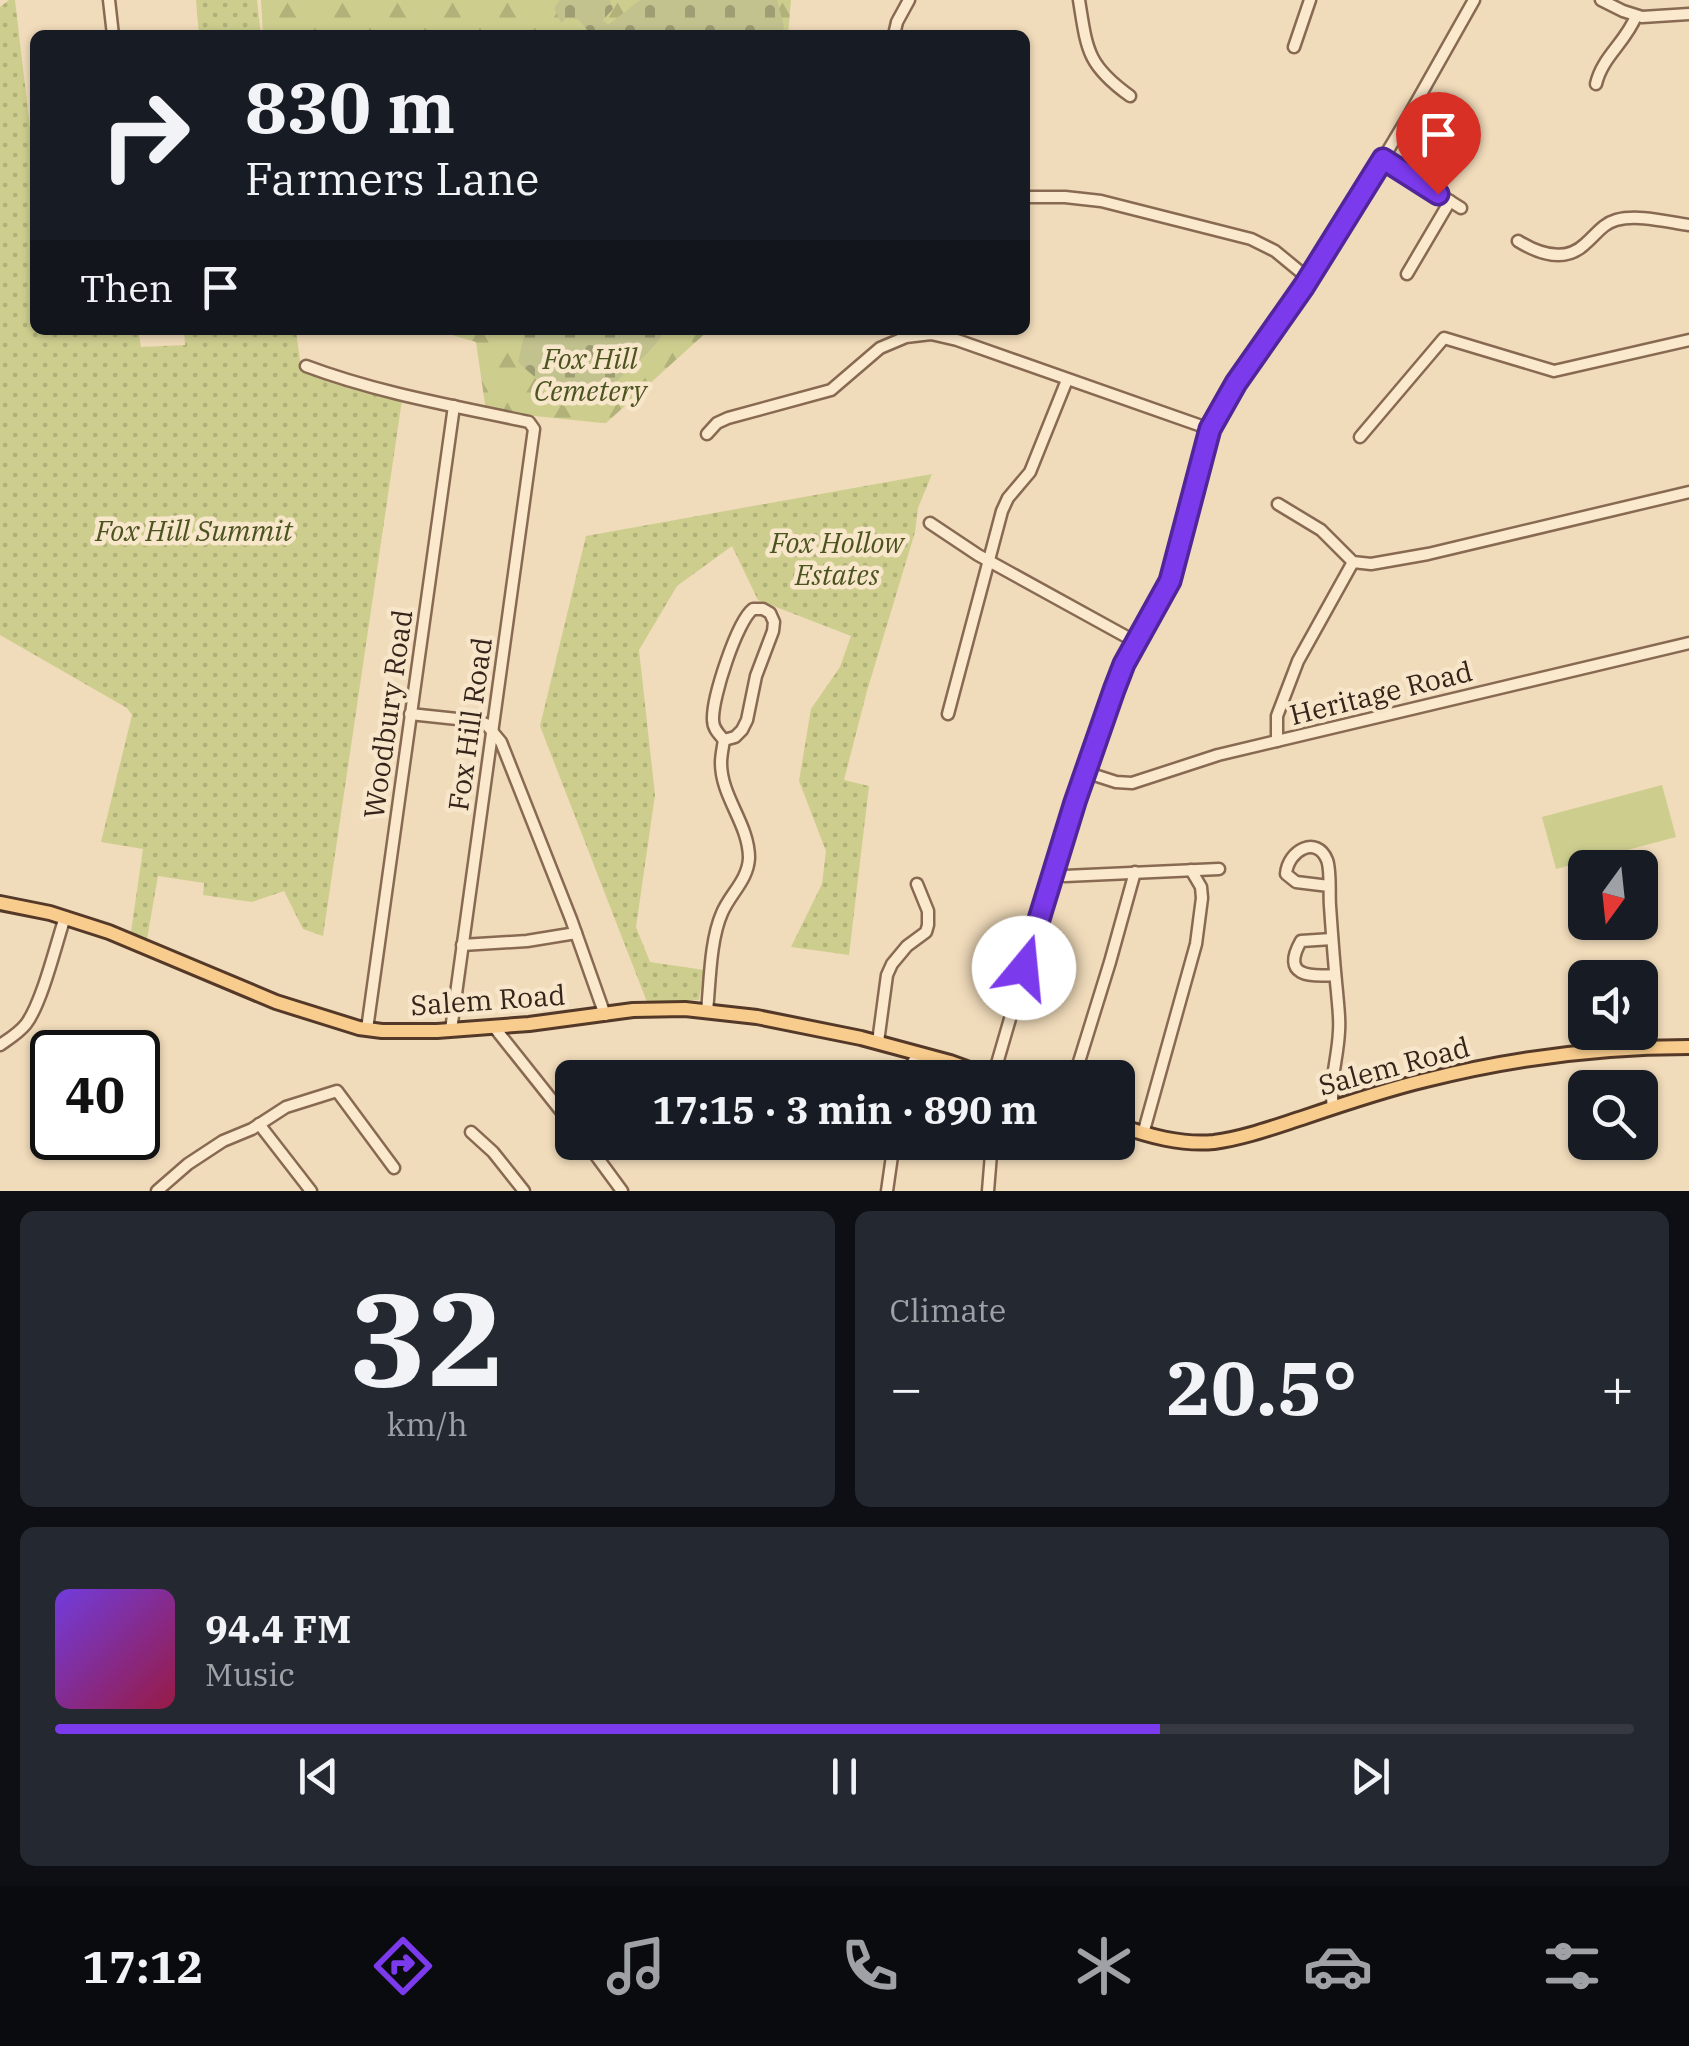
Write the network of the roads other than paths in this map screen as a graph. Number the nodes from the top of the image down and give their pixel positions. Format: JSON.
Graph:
{"nodes":[{"id":1,"x":109,"y":0,"type":"edge"},
{"id":2,"x":909,"y":0,"type":"edge"},
{"id":3,"x":1079,"y":0,"type":"edge"},
{"id":4,"x":1310,"y":0,"type":"edge"},
{"id":5,"x":1474,"y":0,"type":"edge"},
{"id":6,"x":1601,"y":0,"type":"edge"},
{"id":7,"x":1689,"y":14,"type":"edge"},
{"id":8,"x":1636,"y":16,"type":"junction"},
{"id":9,"x":112,"y":30,"type":"edge"},
{"id":10,"x":896,"y":30,"type":"edge"},
{"id":11,"x":1294,"y":47,"type":"dead end"},
{"id":12,"x":1596,"y":84,"type":"dead end"},
{"id":13,"x":1130,"y":96,"type":"dead end"},
{"id":14,"x":1383,"y":159,"type":"junction"},
{"id":15,"x":1030,"y":197,"type":"edge"},
{"id":16,"x":1450,"y":201,"type":"junction"},
{"id":17,"x":1461,"y":208,"type":"dead end"},
{"id":18,"x":1689,"y":225,"type":"edge"},
{"id":19,"x":1518,"y":241,"type":"dead end"},
{"id":20,"x":1407,"y":274,"type":"dead end"},
{"id":21,"x":1309,"y":279,"type":"junction"},
{"id":22,"x":914,"y":335,"type":"edge"},
{"id":23,"x":935,"y":335,"type":"edge"},
{"id":24,"x":1689,"y":340,"type":"edge"},
{"id":25,"x":306,"y":366,"type":"dead end"},
{"id":26,"x":1067,"y":380,"type":"junction"},
{"id":27,"x":454,"y":406,"type":"junction"},
{"id":28,"x":1210,"y":429,"type":"junction"},
{"id":29,"x":707,"y":434,"type":"dead end"},
{"id":30,"x":1360,"y":438,"type":"dead end"},
{"id":31,"x":1689,"y":492,"type":"edge"},
{"id":32,"x":1278,"y":504,"type":"dead end"},
{"id":33,"x":930,"y":523,"type":"dead end"},
{"id":34,"x":988,"y":560,"type":"junction"},
{"id":35,"x":1353,"y":562,"type":"junction"},
{"id":36,"x":1136,"y":642,"type":"junction"},
{"id":37,"x":1689,"y":643,"type":"edge"},
{"id":38,"x":410,"y":714,"type":"junction"},
{"id":39,"x":948,"y":714,"type":"dead end"},
{"id":40,"x":492,"y":730,"type":"junction"},
{"id":41,"x":724,"y":740,"type":"junction"},
{"id":42,"x":1277,"y":742,"type":"junction"},
{"id":43,"x":1086,"y":772,"type":"junction"},
{"id":44,"x":1219,"y":869,"type":"dead end"},
{"id":45,"x":1191,"y":870,"type":"junction"},
{"id":46,"x":1053,"y":872,"type":"junction"},
{"id":47,"x":1135,"y":872,"type":"junction"},
{"id":48,"x":917,"y":884,"type":"dead end"},
{"id":49,"x":1328,"y":886,"type":"junction"},
{"id":50,"x":0,"y":903,"type":"edge"},
{"id":51,"x":65,"y":917,"type":"junction"},
{"id":52,"x":576,"y":932,"type":"junction"},
{"id":53,"x":1332,"y":939,"type":"junction"},
{"id":54,"x":462,"y":945,"type":"junction"},
{"id":55,"x":1335,"y":975,"type":"junction"},
{"id":56,"x":706,"y":1011,"type":"junction"},
{"id":57,"x":605,"y":1015,"type":"junction"},
{"id":58,"x":494,"y":1027,"type":"junction"},
{"id":59,"x":367,"y":1029,"type":"junction"},
{"id":60,"x":451,"y":1030,"type":"junction"},
{"id":61,"x":878,"y":1042,"type":"junction"},
{"id":62,"x":0,"y":1044,"type":"edge"},
{"id":63,"x":1689,"y":1047,"type":"edge"},
{"id":64,"x":919,"y":1053,"type":"junction"},
{"id":65,"x":915,"y":1060,"type":"edge"},
{"id":66,"x":940,"y":1060,"type":"edge"},
{"id":67,"x":998,"y":1060,"type":"edge"},
{"id":68,"x":1080,"y":1060,"type":"edge"},
{"id":69,"x":555,"y":1103,"type":"edge"},
{"id":70,"x":1333,"y":1108,"type":"junction"},
{"id":71,"x":259,"y":1124,"type":"junction"},
{"id":72,"x":1135,"y":1131,"type":"edge"},
{"id":73,"x":472,"y":1132,"type":"dead end"},
{"id":74,"x":1144,"y":1134,"type":"junction"},
{"id":75,"x":599,"y":1160,"type":"edge"},
{"id":76,"x":891,"y":1160,"type":"edge"},
{"id":77,"x":991,"y":1160,"type":"edge"},
{"id":78,"x":394,"y":1168,"type":"dead end"},
{"id":79,"x":157,"y":1191,"type":"edge"},
{"id":80,"x":311,"y":1191,"type":"edge"},
{"id":81,"x":524,"y":1191,"type":"edge"},
{"id":82,"x":622,"y":1191,"type":"edge"},
{"id":83,"x":887,"y":1191,"type":"edge"},
{"id":84,"x":988,"y":1191,"type":"edge"}],
"edges":[{"from":1,"to":9,"type":"street"},
{"from":2,"to":10,"type":"street"},
{"from":3,"to":13,"type":"street"},
{"from":4,"to":11,"type":"street"},
{"from":5,"to":14,"type":"street"},
{"from":6,"to":8,"type":"street"},
{"from":7,"to":8,"type":"street"},
{"from":8,"to":12,"type":"street"},
{"from":14,"to":16,"type":"street"},
{"from":14,"to":21,"type":"street"},
{"from":15,"to":21,"type":"street"},
{"from":16,"to":17,"type":"street"},
{"from":16,"to":20,"type":"street"},
{"from":18,"to":19,"type":"street"},
{"from":21,"to":28,"type":"street"},
{"from":22,"to":29,"type":"street"},
{"from":23,"to":26,"type":"street"},
{"from":24,"to":30,"type":"street"},
{"from":25,"to":27,"type":"street"},
{"from":26,"to":28,"type":"street"},
{"from":26,"to":34,"type":"street"},
{"from":27,"to":38,"type":"street","name":"Woodbury Road"},
{"from":27,"to":40,"type":"street","name":"Fox Hill Road"},
{"from":28,"to":36,"type":"street"},
{"from":31,"to":35,"type":"street"},
{"from":32,"to":35,"type":"street"},
{"from":33,"to":34,"type":"street"},
{"from":34,"to":36,"type":"street"},
{"from":34,"to":39,"type":"street"},
{"from":35,"to":42,"type":"street"},
{"from":36,"to":43,"type":"street"},
{"from":37,"to":42,"type":"street","name":"Heritage Road"},
{"from":38,"to":40,"type":"street"},
{"from":38,"to":59,"type":"street","name":"Woodbury Road"},
{"from":40,"to":52,"type":"street"},
{"from":40,"to":54,"type":"street","name":"Fox Hill Road"},
{"from":41,"to":41,"type":"street"},
{"from":41,"to":56,"type":"street"},
{"from":42,"to":43,"type":"street","name":"Heritage Road"},
{"from":43,"to":46,"type":"street"},
{"from":44,"to":45,"type":"street"},
{"from":45,"to":47,"type":"street"},
{"from":45,"to":74,"type":"street"},
{"from":46,"to":47,"type":"street"},
{"from":46,"to":67,"type":"street"},
{"from":47,"to":68,"type":"street"},
{"from":48,"to":61,"type":"street"},
{"from":49,"to":49,"type":"street"},
{"from":49,"to":53,"type":"street"},
{"from":50,"to":51,"type":"main road","name":"Salem Road"},
{"from":51,"to":59,"type":"main road","name":"Salem Road"},
{"from":51,"to":62,"type":"street"},
{"from":52,"to":54,"type":"street"},
{"from":52,"to":57,"type":"street"},
{"from":53,"to":55,"type":"street"},
{"from":53,"to":55,"type":"street"},
{"from":54,"to":60,"type":"street","name":"Fox Hill Road"},
{"from":55,"to":70,"type":"street"},
{"from":56,"to":57,"type":"main road","name":"Salem Road"},
{"from":56,"to":61,"type":"main road","name":"Salem Road"},
{"from":57,"to":58,"type":"main road","name":"Salem Road"},
{"from":58,"to":60,"type":"main road","name":"Salem Road"},
{"from":58,"to":69,"type":"street"},
{"from":59,"to":60,"type":"main road","name":"Salem Road"},
{"from":61,"to":64,"type":"main road","name":"Salem Road"},
{"from":63,"to":70,"type":"main road","name":"Salem Road"},
{"from":64,"to":65,"type":"street"},
{"from":64,"to":66,"type":"main road","name":"Salem Road"},
{"from":70,"to":74,"type":"main road","name":"Salem Road"},
{"from":71,"to":78,"type":"street"},
{"from":71,"to":79,"type":"street"},
{"from":71,"to":80,"type":"street"},
{"from":72,"to":74,"type":"main road","name":"Salem Road"},
{"from":73,"to":81,"type":"street"},
{"from":75,"to":82,"type":"street"},
{"from":76,"to":83,"type":"street"},
{"from":77,"to":84,"type":"street"}]}
